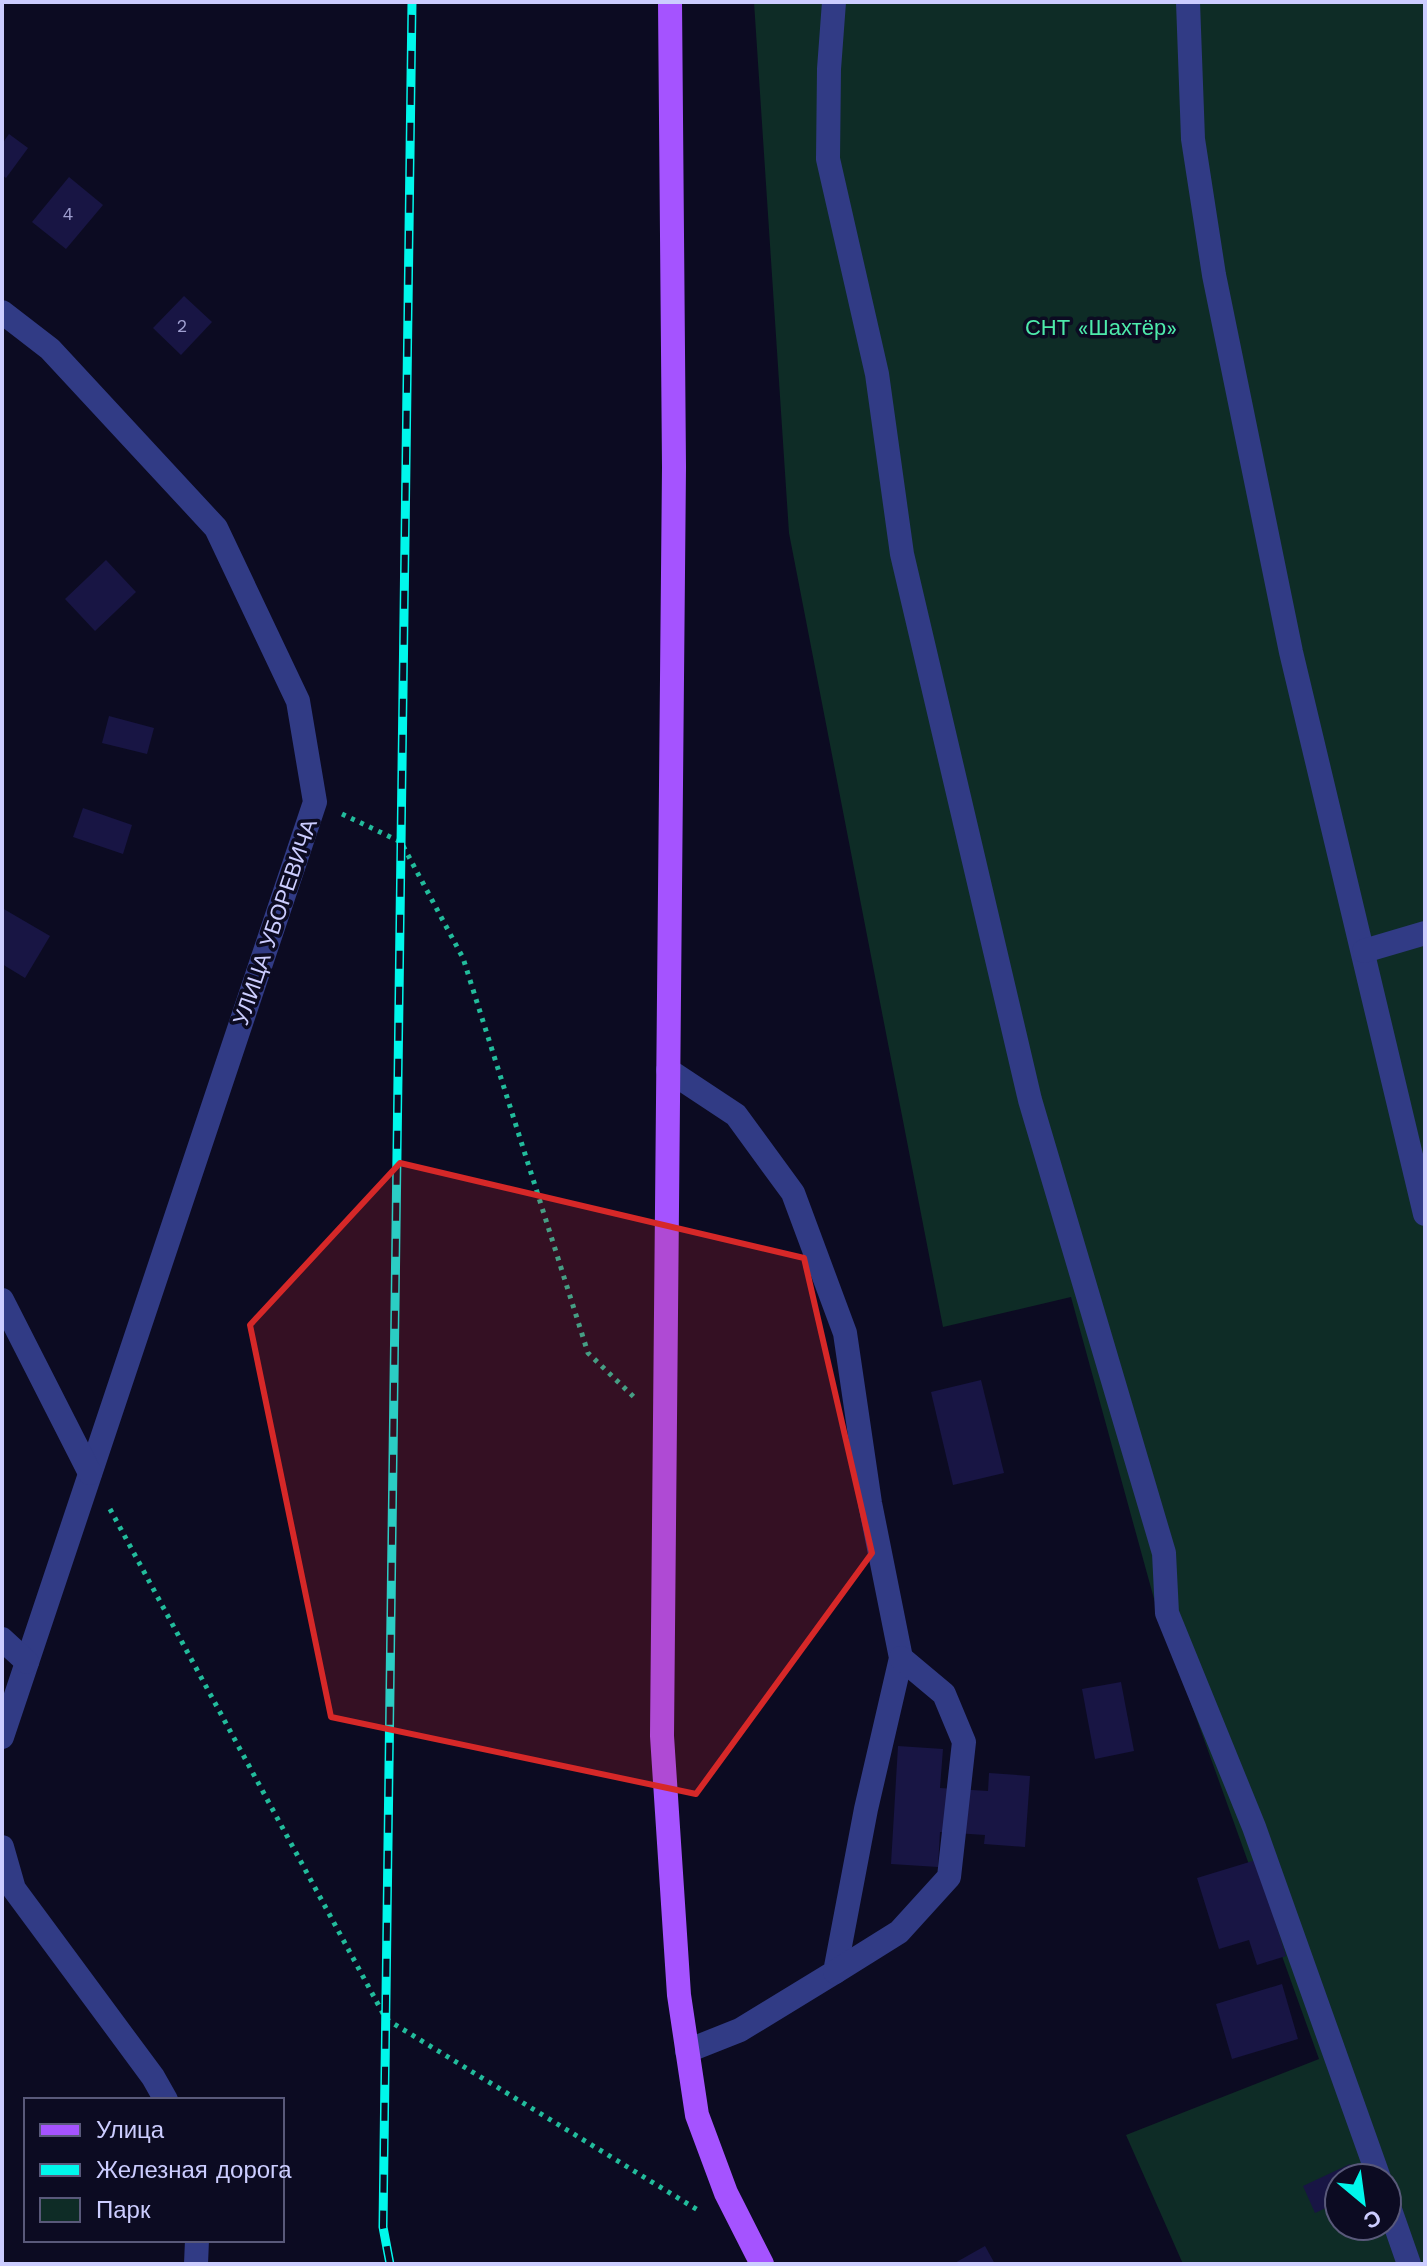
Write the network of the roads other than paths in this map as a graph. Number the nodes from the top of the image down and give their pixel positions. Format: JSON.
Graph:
{"nodes":[{"id":1,"x":670,"y":2,"type":"edge"},
{"id":2,"x":834,"y":2,"type":"edge"},
{"id":3,"x":1188,"y":2,"type":"edge"},
{"id":4,"x":2,"y":312,"type":"edge"},
{"id":5,"x":1425,"y":933,"type":"edge"},
{"id":6,"x":1364,"y":951,"type":"junction"},
{"id":7,"x":668,"y":1070,"type":"junction"},
{"id":8,"x":1425,"y":1214,"type":"edge"},
{"id":9,"x":2,"y":1300,"type":"edge"},
{"id":10,"x":90,"y":1473,"type":"junction"},
{"id":11,"x":2,"y":1639,"type":"edge"},
{"id":12,"x":901,"y":1658,"type":"junction"},
{"id":13,"x":27,"y":1662,"type":"junction"},
{"id":14,"x":2,"y":1737,"type":"edge"},
{"id":15,"x":2,"y":1847,"type":"edge"},
{"id":16,"x":835,"y":1972,"type":"junction"},
{"id":17,"x":687,"y":2051,"type":"junction"},
{"id":18,"x":165,"y":2098,"type":"edge"},
{"id":19,"x":1373,"y":2162,"type":"edge"},
{"id":20,"x":197,"y":2242,"type":"edge"},
{"id":21,"x":1401,"y":2242,"type":"edge"},
{"id":22,"x":196,"y":2264,"type":"edge"},
{"id":23,"x":762,"y":2264,"type":"edge"},
{"id":24,"x":1409,"y":2264,"type":"edge"}],
"edges":[{"from":1,"to":7,"type":"main road"},
{"from":2,"to":19,"type":"street"},
{"from":3,"to":6,"type":"street"},
{"from":4,"to":10,"type":"street","name":"УЛИЦА УБОРЕВИЧА"},
{"from":5,"to":6,"type":"street"},
{"from":6,"to":8,"type":"street"},
{"from":7,"to":12,"type":"street"},
{"from":7,"to":17,"type":"main road"},
{"from":9,"to":10,"type":"street"},
{"from":10,"to":13,"type":"street","name":"УЛИЦА УБОРЕВИЧА"},
{"from":11,"to":13,"type":"street"},
{"from":12,"to":16,"type":"street"},
{"from":12,"to":16,"type":"street"},
{"from":13,"to":14,"type":"street","name":"УЛИЦА УБОРЕВИЧА"},
{"from":15,"to":18,"type":"street"},
{"from":16,"to":17,"type":"street"},
{"from":17,"to":23,"type":"main road"},
{"from":20,"to":22,"type":"street"},
{"from":21,"to":24,"type":"street"}]}
